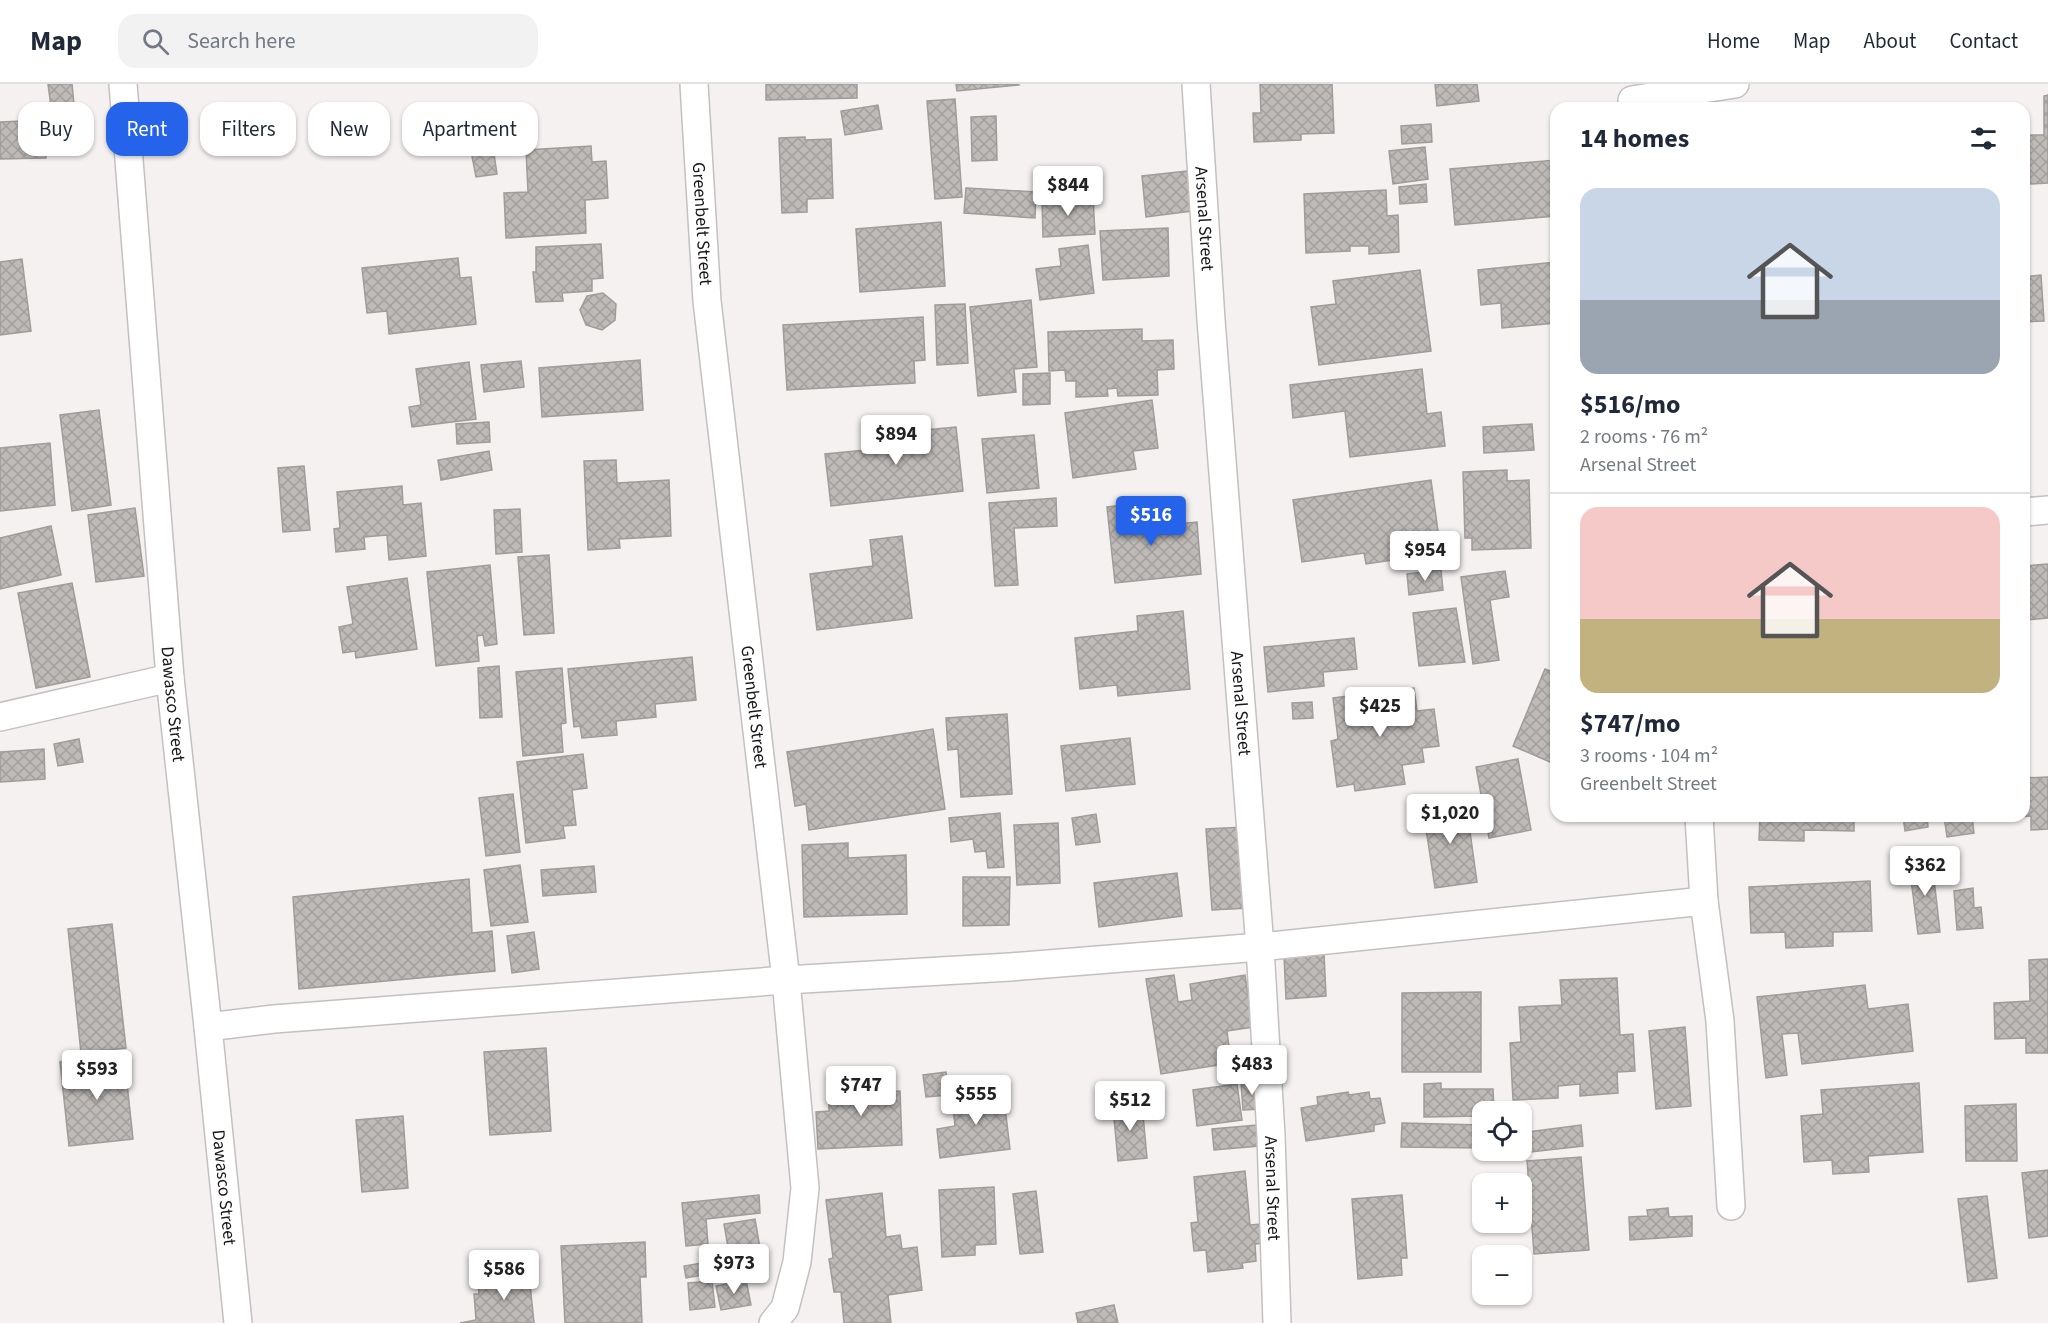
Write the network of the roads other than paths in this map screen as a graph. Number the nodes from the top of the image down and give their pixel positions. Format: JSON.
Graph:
{"nodes":[{"id":1,"x":123,"y":84,"type":"edge"},
{"id":2,"x":694,"y":84,"type":"edge"},
{"id":3,"x":1196,"y":84,"type":"edge"},
{"id":4,"x":1735,"y":84,"type":"edge"},
{"id":5,"x":1632,"y":97,"type":"edge"},
{"id":6,"x":2048,"y":510,"type":"edge"},
{"id":7,"x":2030,"y":512,"type":"edge"},
{"id":8,"x":170,"y":678,"type":"junction"},
{"id":9,"x":0,"y":717,"type":"edge"},
{"id":10,"x":1699,"y":822,"type":"edge"},
{"id":11,"x":1704,"y":901,"type":"junction"},
{"id":12,"x":1260,"y":947,"type":"junction"},
{"id":13,"x":786,"y":980,"type":"junction"},
{"id":14,"x":208,"y":1027,"type":"junction"},
{"id":15,"x":1731,"y":1206,"type":"dead end"},
{"id":16,"x":238,"y":1323,"type":"edge"},
{"id":17,"x":773,"y":1323,"type":"edge"},
{"id":18,"x":1277,"y":1323,"type":"edge"}],
"edges":[{"from":1,"to":8,"type":"street","name":"Dawasco Street"},
{"from":2,"to":13,"type":"street","name":"Greenbelt Street"},
{"from":3,"to":12,"type":"street","name":"Arsenal Street"},
{"from":4,"to":5,"type":"street"},
{"from":6,"to":7,"type":"street"},
{"from":8,"to":9,"type":"street"},
{"from":8,"to":14,"type":"street","name":"Dawasco Street"},
{"from":10,"to":11,"type":"street"},
{"from":11,"to":12,"type":"street"},
{"from":11,"to":15,"type":"street"},
{"from":12,"to":13,"type":"street"},
{"from":12,"to":18,"type":"street","name":"Arsenal Street"},
{"from":13,"to":14,"type":"street"},
{"from":13,"to":17,"type":"street","name":"Greenbelt Street"},
{"from":14,"to":16,"type":"street","name":"Dawasco Street"}]}
